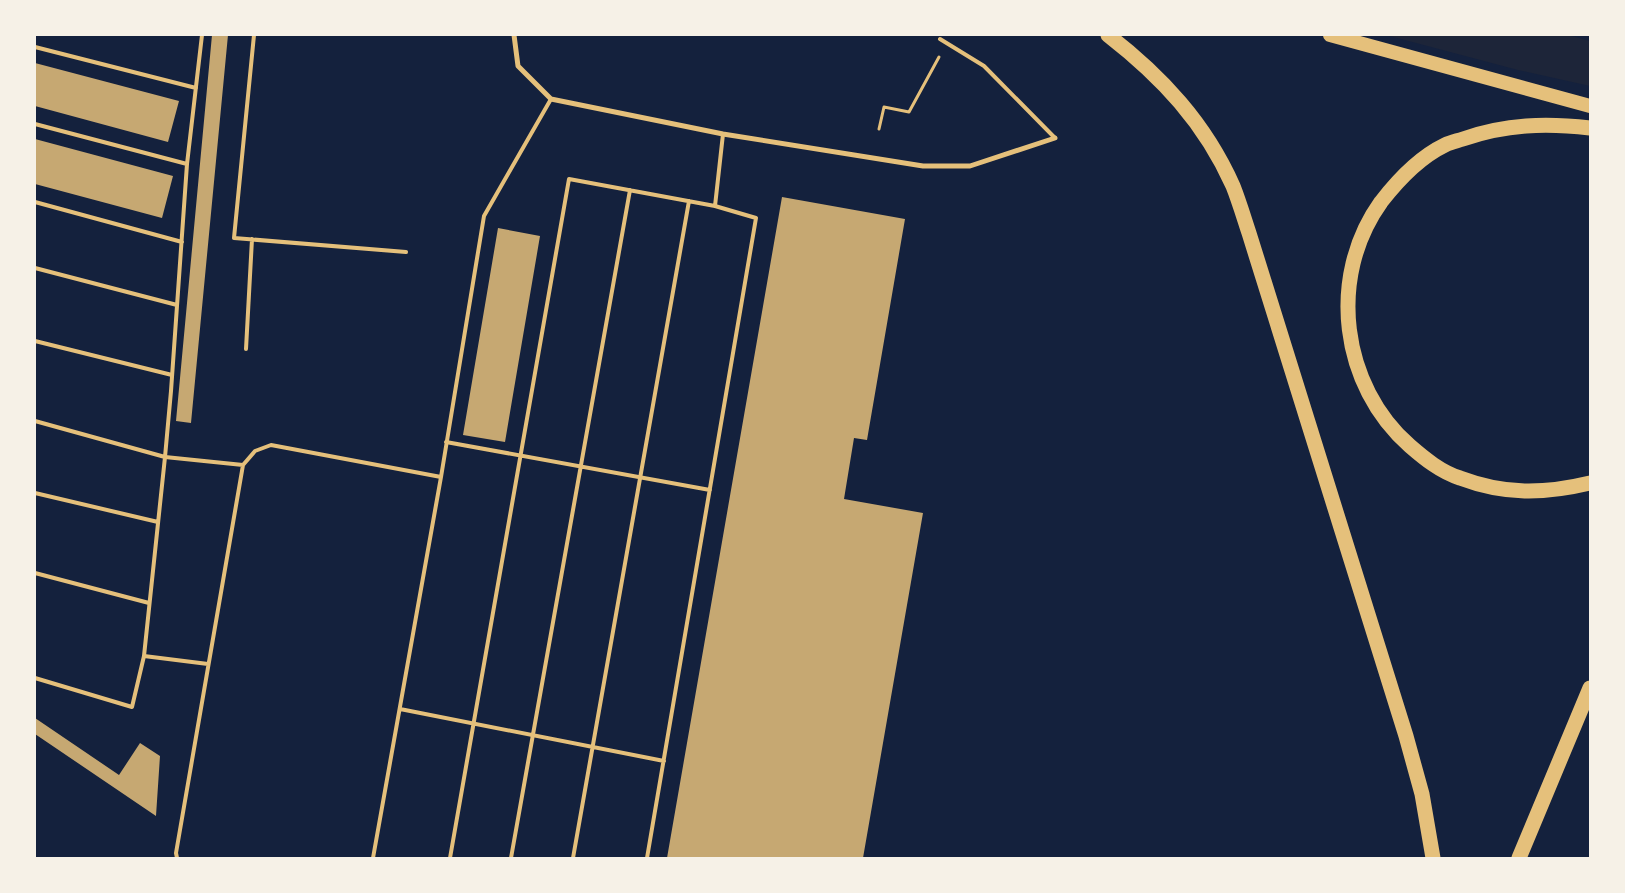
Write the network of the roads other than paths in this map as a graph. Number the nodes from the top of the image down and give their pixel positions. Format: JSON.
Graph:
{"nodes":[{"id":1,"x":202,"y":35,"type":"edge"},
{"id":2,"x":254,"y":35,"type":"edge"},
{"id":3,"x":514,"y":35,"type":"edge"},
{"id":4,"x":1108,"y":35,"type":"edge"},
{"id":5,"x":1330,"y":35,"type":"edge"},
{"id":6,"x":940,"y":38,"type":"dead end"},
{"id":7,"x":35,"y":46,"type":"edge"},
{"id":8,"x":196,"y":88,"type":"junction"},
{"id":9,"x":551,"y":98,"type":"junction"},
{"id":10,"x":1590,"y":106,"type":"edge"},
{"id":11,"x":35,"y":124,"type":"edge"},
{"id":12,"x":1590,"y":128,"type":"edge"},
{"id":13,"x":723,"y":134,"type":"junction"},
{"id":14,"x":1054,"y":138,"type":"joint"},
{"id":15,"x":187,"y":164,"type":"junction"},
{"id":16,"x":630,"y":190,"type":"junction"},
{"id":17,"x":689,"y":201,"type":"junction"},
{"id":18,"x":35,"y":202,"type":"edge"},
{"id":19,"x":715,"y":206,"type":"junction"},
{"id":20,"x":252,"y":239,"type":"junction"},
{"id":21,"x":182,"y":242,"type":"junction"},
{"id":22,"x":406,"y":252,"type":"dead end"},
{"id":23,"x":35,"y":268,"type":"edge"},
{"id":24,"x":177,"y":305,"type":"junction"},
{"id":25,"x":35,"y":341,"type":"edge"},
{"id":26,"x":246,"y":349,"type":"dead end"},
{"id":27,"x":172,"y":375,"type":"junction"},
{"id":28,"x":35,"y":421,"type":"edge"},
{"id":29,"x":446,"y":442,"type":"junction"},
{"id":30,"x":520,"y":456,"type":"junction"},
{"id":31,"x":165,"y":457,"type":"junction"},
{"id":32,"x":243,"y":465,"type":"junction"},
{"id":33,"x":581,"y":467,"type":"junction"},
{"id":34,"x":441,"y":478,"type":"junction"},
{"id":35,"x":640,"y":478,"type":"junction"},
{"id":36,"x":1590,"y":484,"type":"edge"},
{"id":37,"x":710,"y":490,"type":"junction"},
{"id":38,"x":35,"y":493,"type":"edge"},
{"id":39,"x":158,"y":522,"type":"junction"},
{"id":40,"x":35,"y":573,"type":"edge"},
{"id":41,"x":150,"y":603,"type":"junction"},
{"id":42,"x":144,"y":656,"type":"junction"},
{"id":43,"x":208,"y":664,"type":"junction"},
{"id":44,"x":35,"y":678,"type":"edge"},
{"id":45,"x":1590,"y":688,"type":"edge"},
{"id":46,"x":400,"y":709,"type":"junction"},
{"id":47,"x":474,"y":723,"type":"junction"},
{"id":48,"x":533,"y":735,"type":"junction"},
{"id":49,"x":592,"y":747,"type":"junction"},
{"id":50,"x":664,"y":761,"type":"junction"},
{"id":51,"x":177,"y":858,"type":"edge"},
{"id":52,"x":373,"y":858,"type":"edge"},
{"id":53,"x":450,"y":858,"type":"edge"},
{"id":54,"x":511,"y":858,"type":"edge"},
{"id":55,"x":573,"y":858,"type":"edge"},
{"id":56,"x":647,"y":858,"type":"edge"},
{"id":57,"x":1433,"y":858,"type":"edge"},
{"id":58,"x":1519,"y":858,"type":"edge"}],
"edges":[{"from":1,"to":8,"type":"lane"},
{"from":2,"to":20,"type":"lane"},
{"from":3,"to":9,"type":"street"},
{"from":4,"to":57,"type":"highway"},
{"from":5,"to":10,"type":"highway"},
{"from":6,"to":14,"type":"lane"},
{"from":7,"to":8,"type":"lane"},
{"from":8,"to":15,"type":"lane"},
{"from":9,"to":13,"type":"street"},
{"from":9,"to":29,"type":"lane"},
{"from":11,"to":15,"type":"lane"},
{"from":12,"to":36,"type":"highway"},
{"from":13,"to":14,"type":"street"},
{"from":13,"to":19,"type":"lane"},
{"from":15,"to":21,"type":"lane"},
{"from":16,"to":17,"type":"lane"},
{"from":16,"to":30,"type":"lane"},
{"from":16,"to":33,"type":"lane"},
{"from":17,"to":19,"type":"lane"},
{"from":17,"to":35,"type":"lane"},
{"from":18,"to":21,"type":"lane"},
{"from":19,"to":37,"type":"lane"},
{"from":20,"to":22,"type":"lane"},
{"from":20,"to":26,"type":"lane"},
{"from":21,"to":24,"type":"lane"},
{"from":23,"to":24,"type":"lane"},
{"from":24,"to":27,"type":"lane"},
{"from":25,"to":27,"type":"lane"},
{"from":27,"to":31,"type":"lane"},
{"from":28,"to":31,"type":"lane"},
{"from":29,"to":30,"type":"lane"},
{"from":29,"to":34,"type":"lane"},
{"from":30,"to":33,"type":"lane"},
{"from":30,"to":47,"type":"lane"},
{"from":31,"to":32,"type":"lane"},
{"from":31,"to":39,"type":"lane"},
{"from":32,"to":34,"type":"lane"},
{"from":32,"to":43,"type":"lane"},
{"from":33,"to":35,"type":"lane"},
{"from":33,"to":48,"type":"lane"},
{"from":34,"to":46,"type":"lane"},
{"from":35,"to":37,"type":"lane"},
{"from":35,"to":49,"type":"lane"},
{"from":37,"to":50,"type":"lane"},
{"from":38,"to":39,"type":"lane"},
{"from":39,"to":41,"type":"lane"},
{"from":40,"to":41,"type":"lane"},
{"from":41,"to":42,"type":"lane"},
{"from":42,"to":43,"type":"lane"},
{"from":42,"to":44,"type":"lane"},
{"from":43,"to":51,"type":"lane"},
{"from":45,"to":58,"type":"highway"},
{"from":46,"to":47,"type":"lane"},
{"from":46,"to":52,"type":"lane"},
{"from":47,"to":48,"type":"lane"},
{"from":47,"to":53,"type":"lane"},
{"from":48,"to":49,"type":"lane"},
{"from":48,"to":54,"type":"lane"},
{"from":49,"to":50,"type":"lane"},
{"from":49,"to":55,"type":"lane"},
{"from":50,"to":56,"type":"lane"}]}
